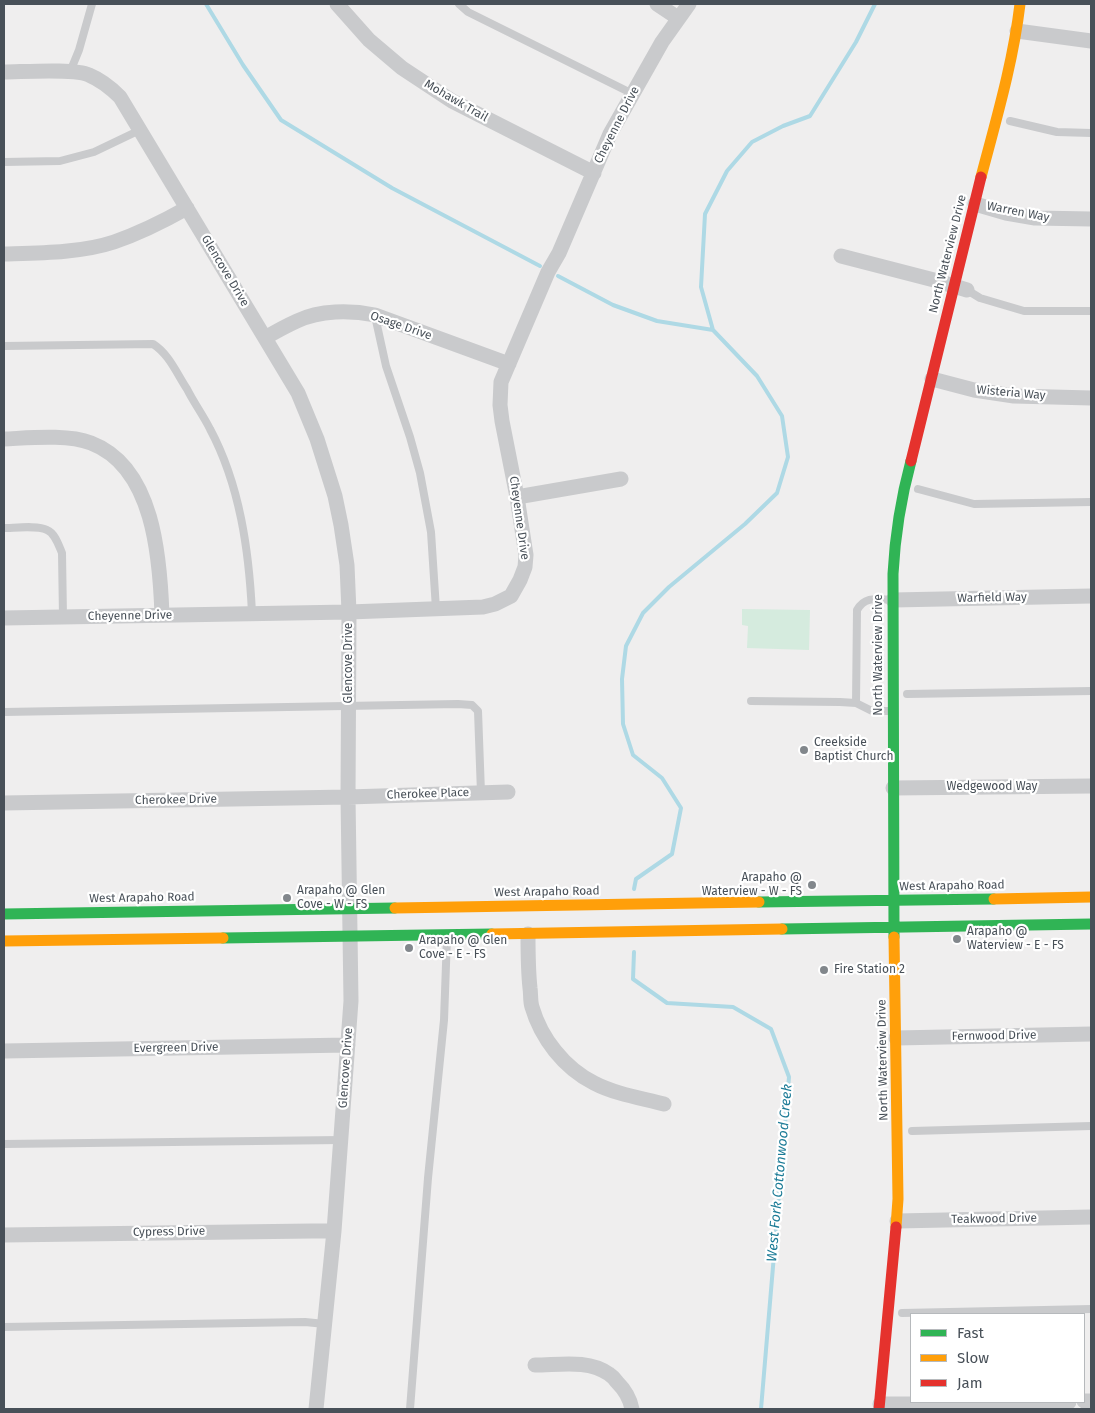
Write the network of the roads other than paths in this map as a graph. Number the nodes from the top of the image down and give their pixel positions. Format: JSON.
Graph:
{"nodes":[{"id":1,"x":92,"y":4,"type":"edge"},
{"id":2,"x":337,"y":4,"type":"edge"},
{"id":3,"x":459,"y":4,"type":"edge"},
{"id":4,"x":657,"y":4,"type":"edge"},
{"id":5,"x":689,"y":4,"type":"edge"},
{"id":6,"x":1020,"y":4,"type":"edge"},
{"id":7,"x":678,"y":18,"type":"junction"},
{"id":8,"x":1026,"y":33,"type":"junction"},
{"id":9,"x":1091,"y":41,"type":"edge"},
{"id":10,"x":4,"y":72,"type":"edge"},
{"id":11,"x":70,"y":72,"type":"junction"},
{"id":12,"x":632,"y":94,"type":"junction"},
{"id":13,"x":1010,"y":121,"type":"dead end"},
{"id":14,"x":140,"y":130,"type":"junction"},
{"id":15,"x":1091,"y":133,"type":"edge"},
{"id":16,"x":4,"y":162,"type":"edge"},
{"id":17,"x":594,"y":173,"type":"junction"},
{"id":18,"x":985,"y":206,"type":"junction"},
{"id":19,"x":187,"y":208,"type":"junction"},
{"id":20,"x":1091,"y":220,"type":"edge"},
{"id":21,"x":4,"y":254,"type":"edge"},
{"id":22,"x":841,"y":256,"type":"dead end"},
{"id":23,"x":964,"y":289,"type":"junction"},
{"id":24,"x":1091,"y":311,"type":"edge"},
{"id":25,"x":375,"y":315,"type":"junction"},
{"id":26,"x":265,"y":338,"type":"junction"},
{"id":27,"x":4,"y":346,"type":"edge"},
{"id":28,"x":508,"y":364,"type":"junction"},
{"id":29,"x":941,"y":381,"type":"junction"},
{"id":30,"x":1091,"y":398,"type":"edge"},
{"id":31,"x":4,"y":438,"type":"edge"},
{"id":32,"x":921,"y":476,"type":"dead end"},
{"id":33,"x":621,"y":479,"type":"dead end"},
{"id":34,"x":917,"y":493,"type":"joint"},
{"id":35,"x":517,"y":497,"type":"junction"},
{"id":36,"x":1091,"y":502,"type":"edge"},
{"id":37,"x":4,"y":528,"type":"edge"},
{"id":38,"x":1091,"y":596,"type":"edge"},
{"id":39,"x":903,"y":600,"type":"junction"},
{"id":40,"x":436,"y":609,"type":"junction"},
{"id":41,"x":349,"y":612,"type":"junction"},
{"id":42,"x":252,"y":614,"type":"junction"},
{"id":43,"x":162,"y":615,"type":"junction"},
{"id":44,"x":63,"y":617,"type":"junction"},
{"id":45,"x":4,"y":618,"type":"edge"},
{"id":46,"x":1091,"y":691,"type":"edge"},
{"id":47,"x":907,"y":695,"type":"dead end"},
{"id":48,"x":751,"y":701,"type":"dead end"},
{"id":49,"x":856,"y":704,"type":"junction"},
{"id":50,"x":349,"y":707,"type":"junction"},
{"id":51,"x":893,"y":711,"type":"junction"},
{"id":52,"x":4,"y":712,"type":"edge"},
{"id":53,"x":1091,"y":786,"type":"edge"},
{"id":54,"x":904,"y":788,"type":"junction"},
{"id":55,"x":508,"y":792,"type":"dead end"},
{"id":56,"x":481,"y":793,"type":"junction"},
{"id":57,"x":348,"y":797,"type":"junction"},
{"id":58,"x":4,"y":803,"type":"edge"},
{"id":59,"x":908,"y":888,"type":"dead end"},
{"id":60,"x":1091,"y":897,"type":"edge"},
{"id":61,"x":893,"y":900,"type":"junction"},
{"id":62,"x":626,"y":905,"type":"junction"},
{"id":63,"x":349,"y":909,"type":"junction"},
{"id":64,"x":4,"y":914,"type":"edge"},
{"id":65,"x":908,"y":914,"type":"junction"},
{"id":66,"x":556,"y":916,"type":"dead end"},
{"id":67,"x":572,"y":916,"type":"dead end"},
{"id":68,"x":1091,"y":924,"type":"edge"},
{"id":69,"x":894,"y":928,"type":"junction"},
{"id":70,"x":528,"y":934,"type":"junction"},
{"id":71,"x":448,"y":935,"type":"junction"},
{"id":72,"x":350,"y":937,"type":"junction"},
{"id":73,"x":4,"y":941,"type":"edge"},
{"id":74,"x":908,"y":941,"type":"dead end"},
{"id":75,"x":1091,"y":1034,"type":"edge"},
{"id":76,"x":907,"y":1038,"type":"junction"},
{"id":77,"x":348,"y":1045,"type":"junction"},
{"id":78,"x":4,"y":1051,"type":"edge"},
{"id":79,"x":664,"y":1104,"type":"dead end"},
{"id":80,"x":1091,"y":1126,"type":"edge"},
{"id":81,"x":912,"y":1131,"type":"dead end"},
{"id":82,"x":341,"y":1140,"type":"junction"},
{"id":83,"x":4,"y":1144,"type":"edge"},
{"id":84,"x":1091,"y":1217,"type":"edge"},
{"id":85,"x":907,"y":1221,"type":"junction"},
{"id":86,"x":334,"y":1232,"type":"junction"},
{"id":87,"x":4,"y":1234,"type":"edge"},
{"id":88,"x":1091,"y":1309,"type":"edge"},
{"id":89,"x":940,"y":1313,"type":"edge"},
{"id":90,"x":902,"y":1314,"type":"dead end"},
{"id":91,"x":910,"y":1314,"type":"edge"},
{"id":92,"x":325,"y":1324,"type":"junction"},
{"id":93,"x":4,"y":1328,"type":"edge"},
{"id":94,"x":535,"y":1365,"type":"dead end"},
{"id":95,"x":1002,"y":1403,"type":"edge"},
{"id":96,"x":888,"y":1404,"type":"edge"},
{"id":97,"x":316,"y":1409,"type":"edge"},
{"id":98,"x":410,"y":1409,"type":"edge"},
{"id":99,"x":632,"y":1409,"type":"edge"}],
"edges":[{"from":1,"to":11,"type":"lane"},
{"from":2,"to":17,"type":"street","name":"Mohawk Trail"},
{"from":3,"to":12,"type":"lane"},
{"from":4,"to":7,"type":"street"},
{"from":5,"to":7,"type":"street","name":"Cheyenne Drive"},
{"from":6,"to":8,"type":"main road","name":"North Waterview Drive"},
{"from":7,"to":12,"type":"street","name":"Cheyenne Drive"},
{"from":8,"to":9,"type":"street"},
{"from":8,"to":18,"type":"main road","name":"North Waterview Drive"},
{"from":10,"to":11,"type":"street","name":"Glencove Drive"},
{"from":11,"to":14,"type":"street","name":"Glencove Drive"},
{"from":12,"to":17,"type":"street","name":"Cheyenne Drive"},
{"from":13,"to":15,"type":"lane"},
{"from":14,"to":16,"type":"lane"},
{"from":14,"to":19,"type":"street","name":"Glencove Drive"},
{"from":17,"to":28,"type":"street","name":"Cheyenne Drive"},
{"from":18,"to":20,"type":"street","name":"Warren Way"},
{"from":18,"to":23,"type":"main road","name":"North Waterview Drive"},
{"from":19,"to":21,"type":"street"},
{"from":19,"to":26,"type":"street","name":"Glencove Drive"},
{"from":22,"to":23,"type":"street"},
{"from":23,"to":24,"type":"lane"},
{"from":23,"to":29,"type":"main road","name":"North Waterview Drive"},
{"from":25,"to":26,"type":"street","name":"Osage Drive"},
{"from":25,"to":28,"type":"street","name":"Osage Drive"},
{"from":25,"to":40,"type":"lane"},
{"from":26,"to":41,"type":"street","name":"Glencove Drive"},
{"from":27,"to":42,"type":"lane"},
{"from":28,"to":35,"type":"street","name":"Cheyenne Drive"},
{"from":29,"to":30,"type":"street","name":"Wisteria Way"},
{"from":29,"to":39,"type":"main road","name":"North Waterview Drive"},
{"from":31,"to":43,"type":"street"},
{"from":32,"to":34,"type":"main road"},
{"from":33,"to":35,"type":"street"},
{"from":34,"to":36,"type":"lane"},
{"from":35,"to":40,"type":"street","name":"Cheyenne Drive"},
{"from":37,"to":44,"type":"lane"},
{"from":38,"to":39,"type":"street","name":"Warfield Way"},
{"from":39,"to":49,"type":"lane"},
{"from":39,"to":51,"type":"main road","name":"North Waterview Drive"},
{"from":40,"to":41,"type":"street","name":"Cheyenne Drive"},
{"from":41,"to":42,"type":"street","name":"Cheyenne Drive"},
{"from":41,"to":50,"type":"street","name":"Glencove Drive"},
{"from":42,"to":43,"type":"street","name":"Cheyenne Drive"},
{"from":43,"to":44,"type":"street","name":"Cheyenne Drive"},
{"from":44,"to":45,"type":"street","name":"Cheyenne Drive"},
{"from":46,"to":47,"type":"lane"},
{"from":48,"to":49,"type":"lane"},
{"from":49,"to":51,"type":"lane"},
{"from":50,"to":52,"type":"lane"},
{"from":50,"to":56,"type":"lane"},
{"from":50,"to":57,"type":"street","name":"Glencove Drive"},
{"from":51,"to":54,"type":"main road","name":"North Waterview Drive"},
{"from":53,"to":54,"type":"street","name":"Wedgewood Way"},
{"from":54,"to":61,"type":"main road","name":"North Waterview Drive"},
{"from":55,"to":56,"type":"street","name":"Cherokee Place"},
{"from":56,"to":57,"type":"street","name":"Cherokee Place"},
{"from":57,"to":58,"type":"street","name":"Cherokee Drive"},
{"from":57,"to":63,"type":"street","name":"Glencove Drive"},
{"from":59,"to":65,"type":"main road"},
{"from":60,"to":65,"type":"main road","name":"West Arapaho Road"},
{"from":61,"to":62,"type":"main road","name":"West Arapaho Road"},
{"from":61,"to":65,"type":"main road","name":"West Arapaho Road"},
{"from":61,"to":69,"type":"main road","name":"North Waterview Drive"},
{"from":62,"to":63,"type":"main road","name":"West Arapaho Road"},
{"from":62,"to":67,"type":"main road"},
{"from":63,"to":64,"type":"main road","name":"West Arapaho Road"},
{"from":63,"to":72,"type":"street","name":"Glencove Drive"},
{"from":65,"to":68,"type":"main road","name":"West Arapaho Road"},
{"from":65,"to":69,"type":"main road","name":"West Arapaho Road"},
{"from":65,"to":74,"type":"main road"},
{"from":66,"to":70,"type":"main road"},
{"from":69,"to":70,"type":"main road","name":"West Arapaho Road"},
{"from":69,"to":76,"type":"main road","name":"North Waterview Drive"},
{"from":70,"to":71,"type":"main road","name":"West Arapaho Road"},
{"from":70,"to":79,"type":"street"},
{"from":71,"to":72,"type":"main road","name":"West Arapaho Road"},
{"from":71,"to":98,"type":"lane"},
{"from":72,"to":73,"type":"main road","name":"West Arapaho Road"},
{"from":72,"to":77,"type":"street","name":"Glencove Drive"},
{"from":75,"to":76,"type":"street","name":"Fernwood Drive"},
{"from":76,"to":85,"type":"main road","name":"North Waterview Drive"},
{"from":77,"to":78,"type":"street","name":"Evergreen Drive"},
{"from":77,"to":82,"type":"street","name":"Glencove Drive"},
{"from":80,"to":81,"type":"lane"},
{"from":82,"to":83,"type":"lane"},
{"from":82,"to":86,"type":"street","name":"Glencove Drive"},
{"from":84,"to":85,"type":"street","name":"Teakwood Drive"},
{"from":85,"to":96,"type":"main road","name":"North Waterview Drive"},
{"from":86,"to":87,"type":"street","name":"Cypress Drive"},
{"from":86,"to":92,"type":"street","name":"Glencove Drive"},
{"from":88,"to":89,"type":"lane"},
{"from":90,"to":91,"type":"lane"},
{"from":92,"to":93,"type":"lane"},
{"from":92,"to":97,"type":"street","name":"Glencove Drive"},
{"from":94,"to":99,"type":"street"},
{"from":95,"to":96,"type":"street"}]}
